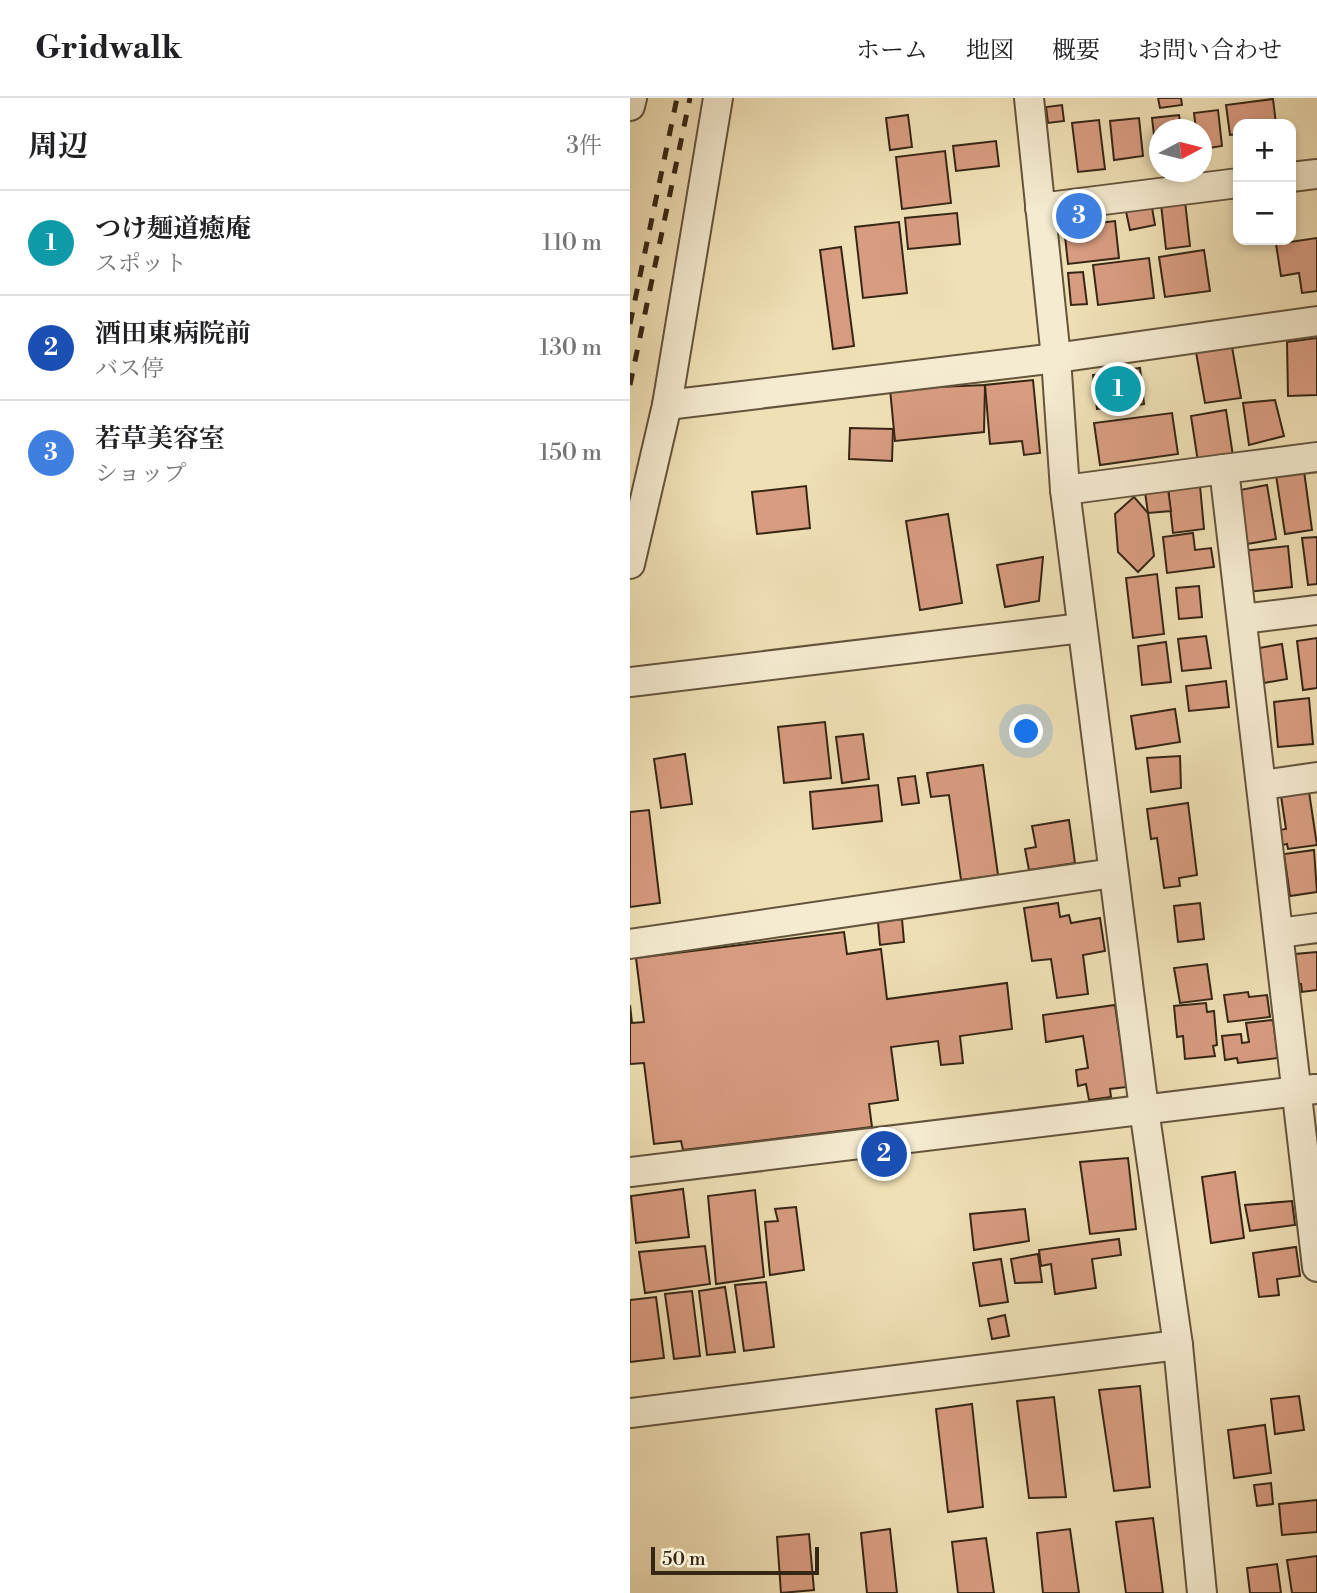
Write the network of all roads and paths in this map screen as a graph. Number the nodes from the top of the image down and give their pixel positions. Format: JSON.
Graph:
{"nodes":[{"id":1,"x":632,"y":98,"type":"edge"},
{"id":2,"x":718,"y":98,"type":"edge"},
{"id":3,"x":1030,"y":98,"type":"edge"},
{"id":4,"x":630,"y":106,"type":"edge"},
{"id":5,"x":1317,"y":174,"type":"edge"},
{"id":6,"x":1296,"y":176,"type":"edge"},
{"id":7,"x":1233,"y":184,"type":"edge"},
{"id":8,"x":1041,"y":208,"type":"junction"},
{"id":9,"x":1317,"y":321,"type":"edge"},
{"id":10,"x":1056,"y":358,"type":"junction"},
{"id":11,"x":667,"y":405,"type":"junction"},
{"id":12,"x":1317,"y":457,"type":"edge"},
{"id":13,"x":1224,"y":469,"type":"junction"},
{"id":14,"x":1065,"y":490,"type":"junction"},
{"id":15,"x":630,"y":564,"type":"edge"},
{"id":16,"x":1317,"y":610,"type":"edge"},
{"id":17,"x":1242,"y":619,"type":"junction"},
{"id":18,"x":1082,"y":628,"type":"junction"},
{"id":19,"x":630,"y":682,"type":"edge"},
{"id":20,"x":1317,"y":777,"type":"edge"},
{"id":21,"x":1262,"y":785,"type":"junction"},
{"id":22,"x":1113,"y":873,"type":"junction"},
{"id":23,"x":1317,"y":928,"type":"edge"},
{"id":24,"x":1279,"y":933,"type":"junction"},
{"id":25,"x":630,"y":944,"type":"edge"},
{"id":26,"x":1308,"y":1090,"type":"edge"},
{"id":27,"x":1143,"y":1109,"type":"junction"},
{"id":28,"x":630,"y":1172,"type":"edge"},
{"id":29,"x":1316,"y":1251,"type":"edge"},
{"id":30,"x":1178,"y":1345,"type":"junction"},
{"id":31,"x":630,"y":1413,"type":"edge"},
{"id":32,"x":1202,"y":1593,"type":"edge"}],
"edges":[{"from":1,"to":4,"type":"street"},
{"from":2,"to":11,"type":"street"},
{"from":3,"to":8,"type":"street"},
{"from":5,"to":6,"type":"street"},
{"from":7,"to":8,"type":"street"},
{"from":8,"to":10,"type":"street"},
{"from":9,"to":10,"type":"street"},
{"from":10,"to":11,"type":"street"},
{"from":10,"to":14,"type":"street"},
{"from":11,"to":15,"type":"street"},
{"from":12,"to":13,"type":"street"},
{"from":13,"to":14,"type":"street"},
{"from":13,"to":17,"type":"street"},
{"from":14,"to":18,"type":"street"},
{"from":16,"to":17,"type":"street"},
{"from":17,"to":21,"type":"street"},
{"from":18,"to":19,"type":"street"},
{"from":18,"to":22,"type":"street"},
{"from":20,"to":21,"type":"street"},
{"from":21,"to":24,"type":"street"},
{"from":22,"to":25,"type":"street"},
{"from":22,"to":27,"type":"street"},
{"from":23,"to":24,"type":"street"},
{"from":24,"to":26,"type":"street"},
{"from":26,"to":27,"type":"street"},
{"from":26,"to":29,"type":"street"},
{"from":27,"to":28,"type":"street"},
{"from":27,"to":30,"type":"street"},
{"from":30,"to":31,"type":"street"},
{"from":30,"to":32,"type":"street"}]}
